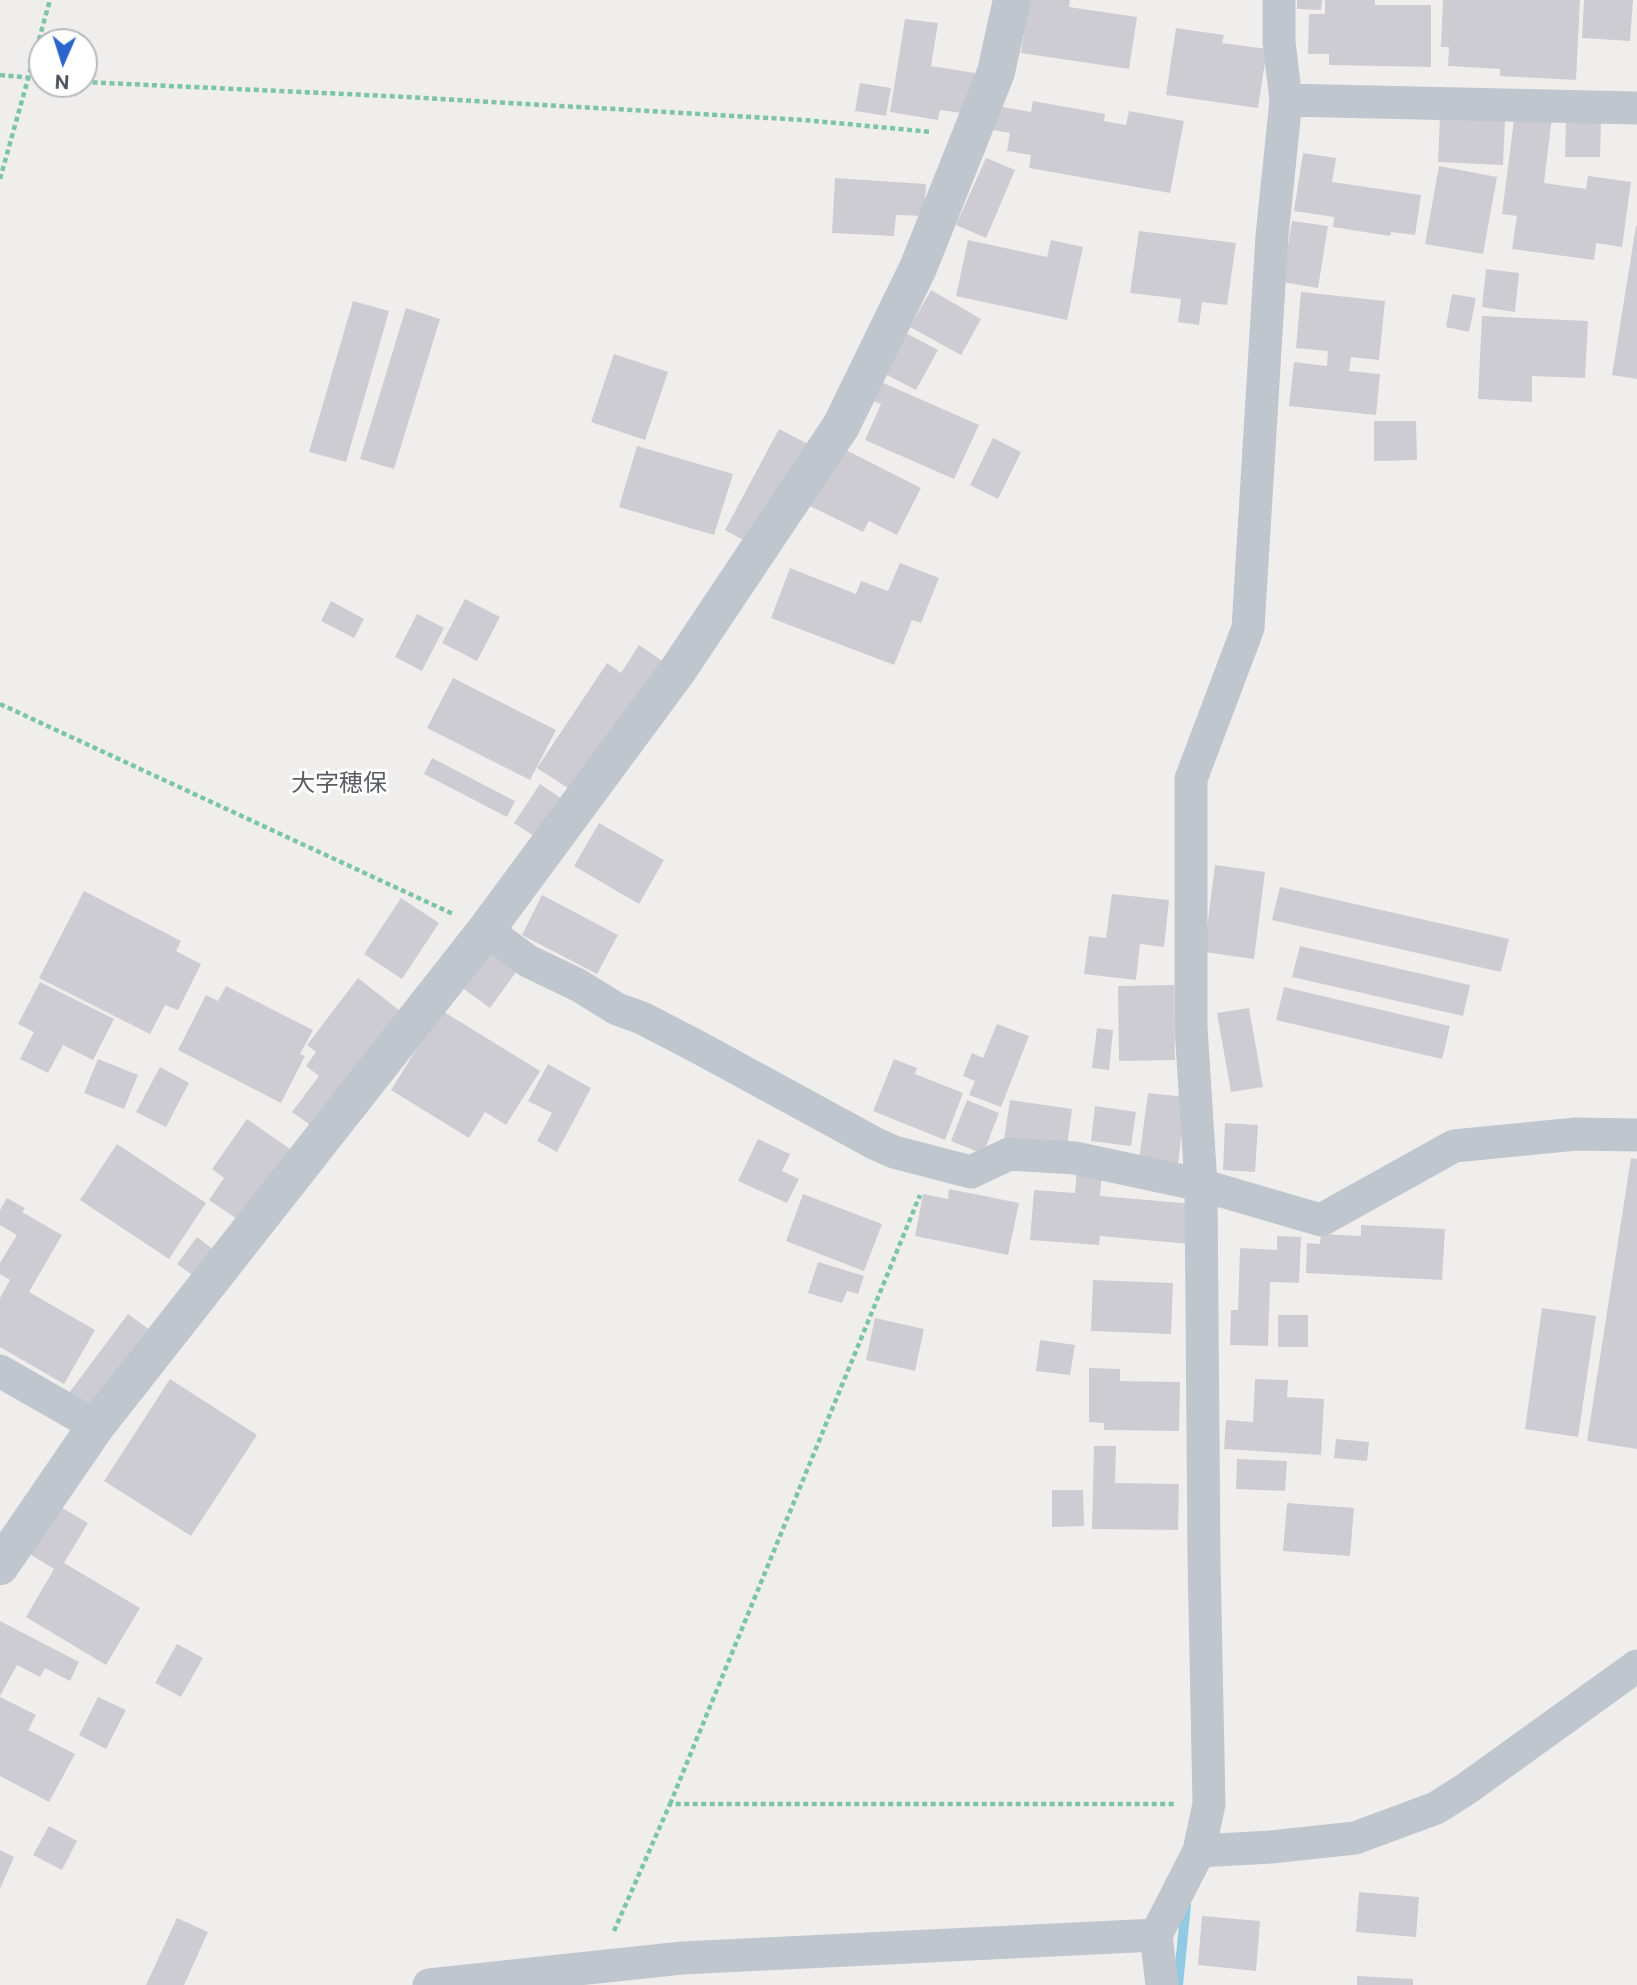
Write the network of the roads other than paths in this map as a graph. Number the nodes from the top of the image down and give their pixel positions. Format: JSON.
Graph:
{"nodes":[{"id":1,"x":1012,"y":0,"type":"edge"},
{"id":2,"x":1279,"y":0,"type":"edge"},
{"id":3,"x":1286,"y":100,"type":"junction"},
{"id":4,"x":1637,"y":108,"type":"edge"},
{"id":5,"x":486,"y":930,"type":"junction"},
{"id":6,"x":1637,"y":1135,"type":"edge"},
{"id":7,"x":1201,"y":1185,"type":"junction"},
{"id":8,"x":0,"y":1371,"type":"edge"},
{"id":9,"x":96,"y":1426,"type":"junction"},
{"id":10,"x":0,"y":1566,"type":"edge"},
{"id":11,"x":1637,"y":1666,"type":"edge"},
{"id":12,"x":1199,"y":1851,"type":"junction"},
{"id":13,"x":1156,"y":1935,"type":"junction"},
{"id":14,"x":429,"y":1985,"type":"edge"},
{"id":15,"x":1162,"y":1985,"type":"edge"}],
"edges":[{"from":1,"to":5,"type":"street"},
{"from":2,"to":3,"type":"street"},
{"from":3,"to":4,"type":"street"},
{"from":3,"to":7,"type":"street"},
{"from":5,"to":7,"type":"street"},
{"from":5,"to":9,"type":"street"},
{"from":6,"to":7,"type":"street"},
{"from":7,"to":12,"type":"street"},
{"from":8,"to":9,"type":"street"},
{"from":9,"to":10,"type":"street"},
{"from":11,"to":12,"type":"street"},
{"from":12,"to":13,"type":"street"},
{"from":13,"to":14,"type":"street"},
{"from":13,"to":15,"type":"street"}]}
